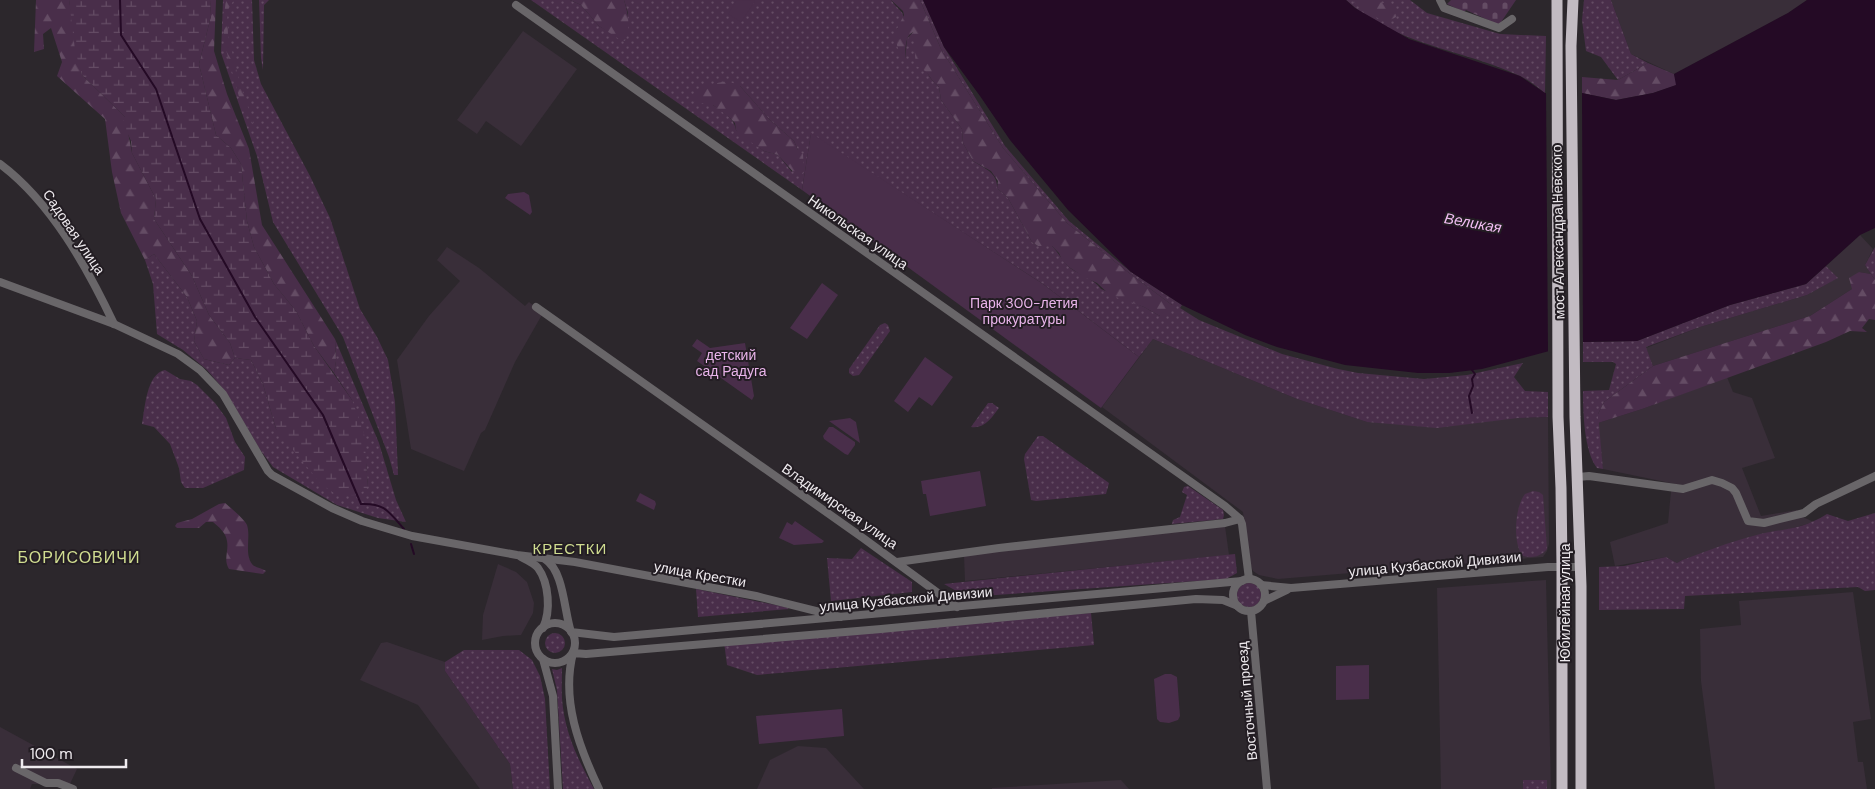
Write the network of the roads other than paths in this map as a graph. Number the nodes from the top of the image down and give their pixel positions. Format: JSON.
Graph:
{"nodes":[{"id":1,"x":1440,"y":0,"type":"edge"},
{"id":2,"x":1557,"y":0,"type":"edge"},
{"id":3,"x":1573,"y":0,"type":"edge"},
{"id":4,"x":516,"y":6,"type":"dead end"},
{"id":5,"x":1512,"y":19,"type":"dead end"},
{"id":6,"x":0,"y":164,"type":"edge"},
{"id":7,"x":0,"y":282,"type":"edge"},
{"id":8,"x":536,"y":307,"type":"dead end"},
{"id":9,"x":114,"y":324,"type":"junction"},
{"id":10,"x":1558,"y":417,"type":"joint"},
{"id":11,"x":1575,"y":417,"type":"joint"},
{"id":12,"x":1875,"y":476,"type":"edge"},
{"id":13,"x":1578,"y":477,"type":"junction"},
{"id":14,"x":1240,"y":519,"type":"junction"},
{"id":15,"x":518,"y":555,"type":"junction"},
{"id":16,"x":549,"y":560,"type":"junction"},
{"id":17,"x":897,"y":562,"type":"junction"},
{"id":18,"x":1562,"y":566,"type":"junction"},
{"id":19,"x":1581,"y":567,"type":"junction"},
{"id":20,"x":541,"y":573,"type":"junction"},
{"id":21,"x":1246,"y":580,"type":"junction"},
{"id":22,"x":1261,"y":585,"type":"junction"},
{"id":23,"x":1291,"y":588,"type":"junction"},
{"id":24,"x":1264,"y":600,"type":"junction"},
{"id":25,"x":1238,"y":606,"type":"junction"},
{"id":26,"x":957,"y":607,"type":"junction"},
{"id":27,"x":1251,"y":611,"type":"junction"},
{"id":28,"x":840,"y":617,"type":"junction"},
{"id":29,"x":543,"y":628,"type":"junction"},
{"id":30,"x":571,"y":632,"type":"junction"},
{"id":31,"x":573,"y":653,"type":"junction"},
{"id":32,"x":543,"y":659,"type":"junction"},
{"id":33,"x":16,"y":768,"type":"dead end"},
{"id":34,"x":73,"y":789,"type":"edge"},
{"id":35,"x":558,"y":789,"type":"edge"},
{"id":36,"x":599,"y":789,"type":"edge"},
{"id":37,"x":1267,"y":789,"type":"edge"},
{"id":38,"x":1562,"y":789,"type":"edge"},
{"id":39,"x":1581,"y":789,"type":"edge"}],
"edges":[{"from":1,"to":5,"type":"street"},
{"from":2,"to":10,"type":"highway","name":"мост Александра Невского"},
{"from":3,"to":11,"type":"highway","name":"мост Александра Невского"},
{"from":4,"to":14,"type":"street","name":"Никольская улица"},
{"from":6,"to":9,"type":"street","name":"Садовая улица"},
{"from":7,"to":9,"type":"street","name":"улица Крестки"},
{"from":8,"to":17,"type":"street","name":"Владимирская улица"},
{"from":9,"to":15,"type":"street","name":"улица Крестки"},
{"from":10,"to":18,"type":"highway","name":"Юбилейная улица"},
{"from":11,"to":13,"type":"highway","name":"Юбилейная улица"},
{"from":12,"to":13,"type":"street"},
{"from":13,"to":19,"type":"highway","name":"Юбилейная улица"},
{"from":14,"to":17,"type":"street","name":"Владимирская улица"},
{"from":14,"to":21,"type":"street"},
{"from":15,"to":16,"type":"street","name":"улица Крестки"},
{"from":15,"to":20,"type":"street"},
{"from":16,"to":20,"type":"street"},
{"from":16,"to":28,"type":"street","name":"улица Крестки"},
{"from":16,"to":30,"type":"street"},
{"from":17,"to":26,"type":"street"},
{"from":18,"to":19,"type":"street","name":"улица Кузбасской Дивизии"},
{"from":18,"to":23,"type":"street","name":"улица Кузбасской Дивизии"},
{"from":18,"to":38,"type":"highway","name":"Юбилейная улица"},
{"from":19,"to":39,"type":"highway","name":"Юбилейная улица"},
{"from":20,"to":29,"type":"street"},
{"from":21,"to":22,"type":"street","name":"улица Кузбасской Дивизии"},
{"from":21,"to":25,"type":"street"},
{"from":21,"to":26,"type":"street","name":"улица Кузбасской Дивизии"},
{"from":22,"to":23,"type":"street","name":"улица Кузбасской Дивизии"},
{"from":22,"to":24,"type":"street"},
{"from":23,"to":24,"type":"street","name":"улица Кузбасской Дивизии"},
{"from":24,"to":27,"type":"street","name":"улица Кузбасской Дивизии"},
{"from":25,"to":27,"type":"street","name":"улица Кузбасской Дивизии"},
{"from":25,"to":31,"type":"street","name":"улица Кузбасской Дивизии"},
{"from":26,"to":28,"type":"street","name":"улица Кузбасской Дивизии"},
{"from":27,"to":37,"type":"street","name":"Восточный проезд"},
{"from":28,"to":30,"type":"street","name":"улица Кузбасской Дивизии"},
{"from":29,"to":30,"type":"street"},
{"from":29,"to":32,"type":"street"},
{"from":30,"to":31,"type":"street"},
{"from":31,"to":32,"type":"street"},
{"from":31,"to":36,"type":"street"},
{"from":32,"to":35,"type":"street"},
{"from":33,"to":34,"type":"street"}]}
